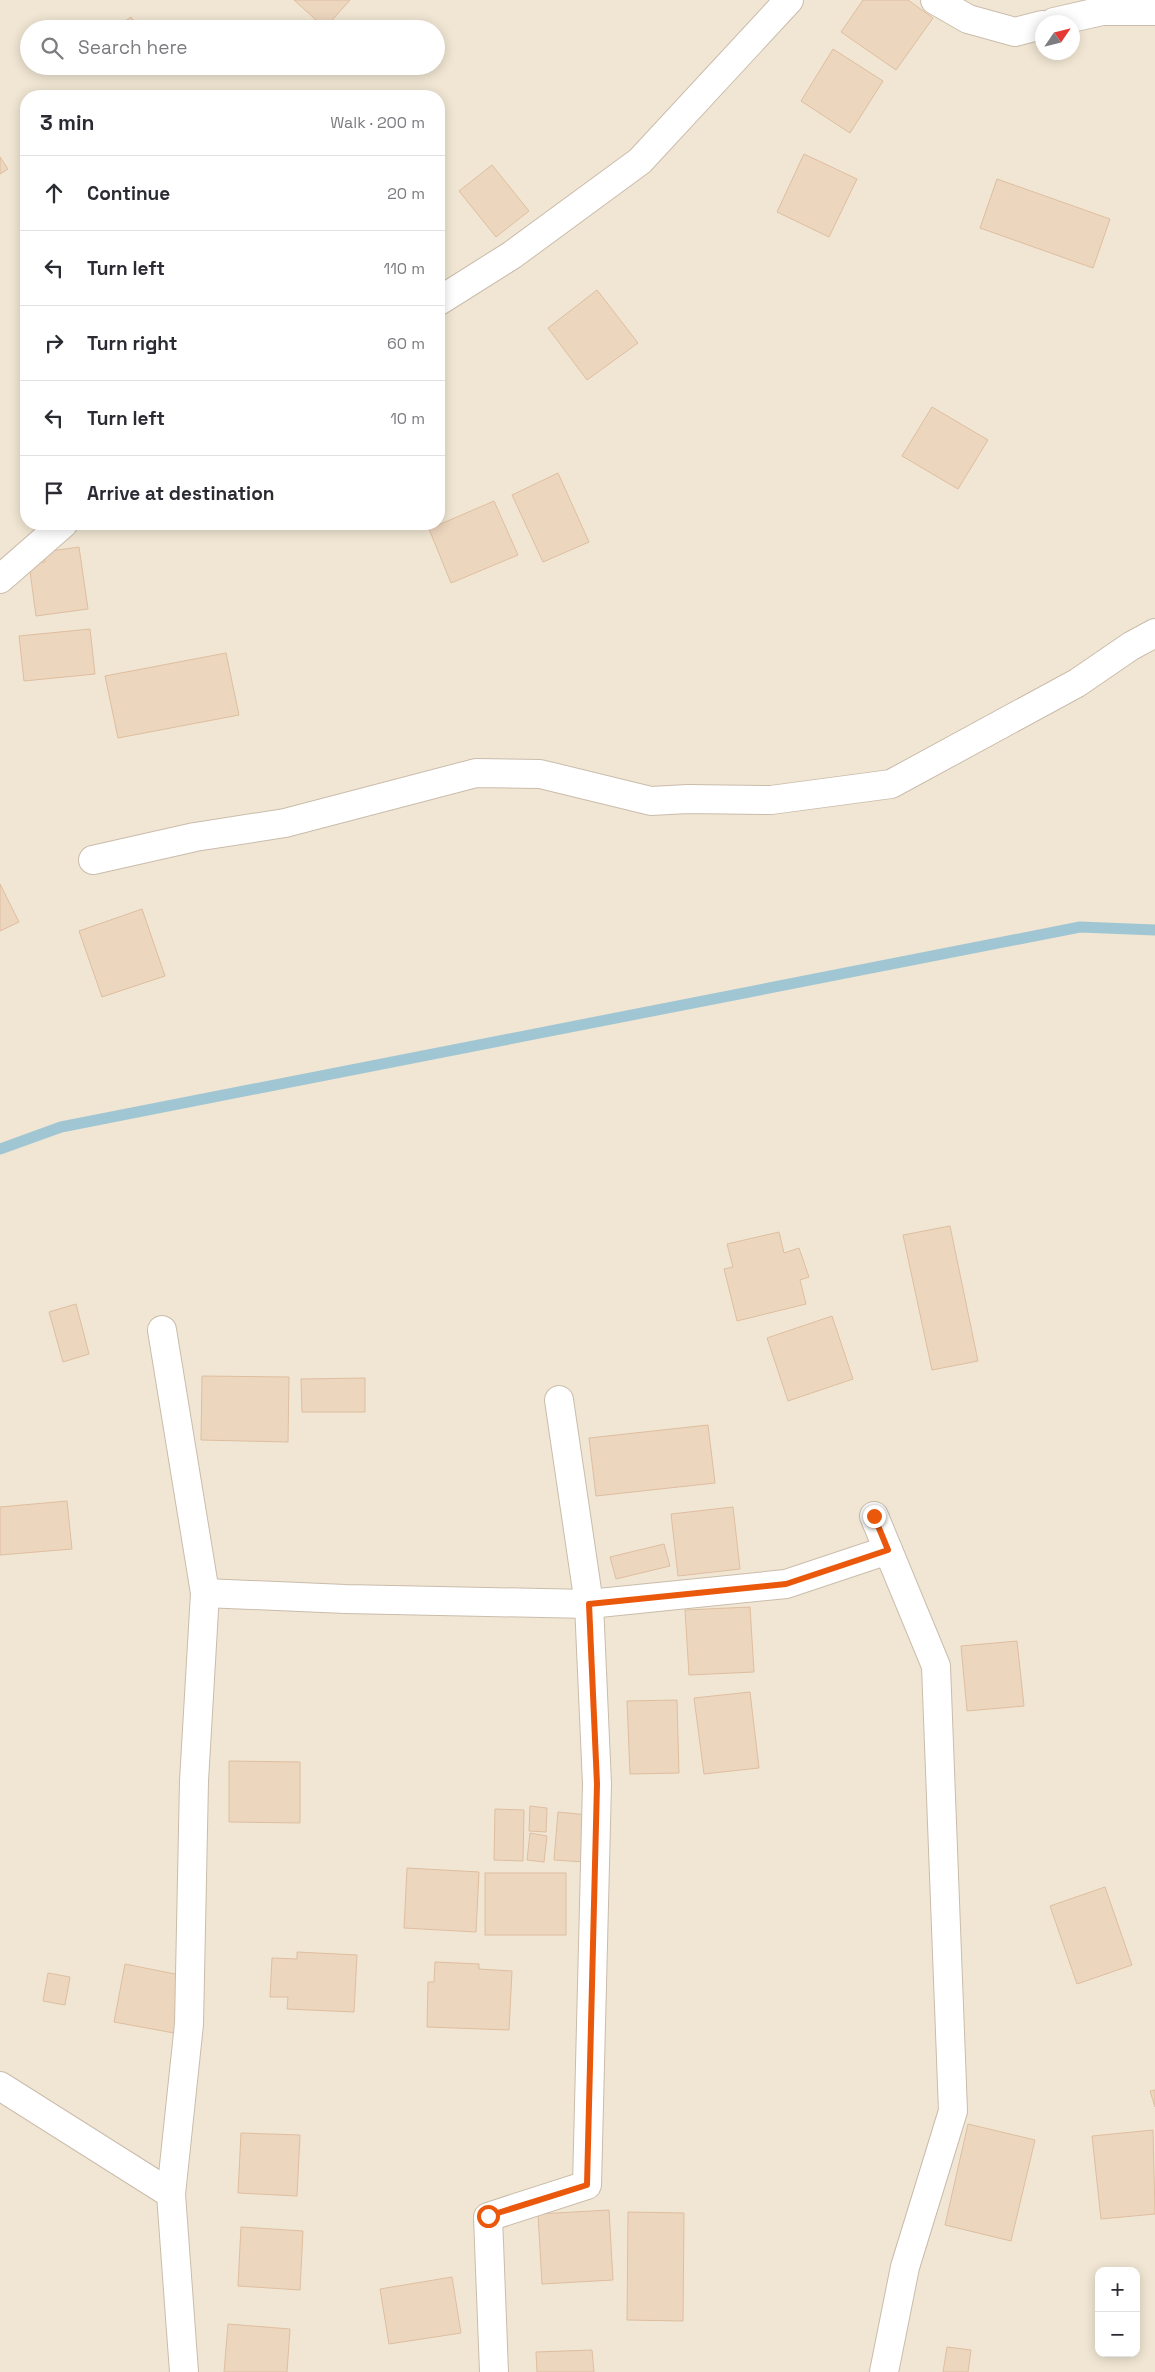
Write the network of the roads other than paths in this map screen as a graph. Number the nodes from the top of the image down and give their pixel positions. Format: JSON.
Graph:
{"nodes":[{"id":1,"x":789,"y":0,"type":"edge"},
{"id":2,"x":935,"y":0,"type":"edge"},
{"id":3,"x":1155,"y":11,"type":"edge"},
{"id":4,"x":1080,"y":17,"type":"edge"},
{"id":5,"x":1035,"y":27,"type":"edge"},
{"id":6,"x":445,"y":297,"type":"edge"},
{"id":7,"x":55,"y":530,"type":"edge"},
{"id":8,"x":0,"y":579,"type":"edge"},
{"id":9,"x":1155,"y":633,"type":"edge"},
{"id":10,"x":92,"y":860,"type":"dead end"},
{"id":11,"x":162,"y":1330,"type":"dead end"},
{"id":12,"x":559,"y":1400,"type":"dead end"},
{"id":13,"x":874,"y":1516,"type":"dead end"},
{"id":14,"x":888,"y":1550,"type":"junction"},
{"id":15,"x":205,"y":1594,"type":"junction"},
{"id":16,"x":589,"y":1604,"type":"junction"},
{"id":17,"x":0,"y":2086,"type":"edge"},
{"id":18,"x":171,"y":2194,"type":"junction"},
{"id":19,"x":184,"y":2372,"type":"edge"},
{"id":20,"x":494,"y":2372,"type":"edge"},
{"id":21,"x":884,"y":2372,"type":"edge"}],
"edges":[{"from":1,"to":6,"type":"street"},
{"from":2,"to":5,"type":"street"},
{"from":3,"to":4,"type":"street"},
{"from":7,"to":8,"type":"street"},
{"from":9,"to":10,"type":"street"},
{"from":11,"to":15,"type":"street"},
{"from":12,"to":16,"type":"street"},
{"from":13,"to":14,"type":"street"},
{"from":14,"to":16,"type":"street"},
{"from":14,"to":21,"type":"street"},
{"from":15,"to":16,"type":"street"},
{"from":15,"to":18,"type":"street"},
{"from":16,"to":20,"type":"street"},
{"from":17,"to":18,"type":"street"},
{"from":18,"to":19,"type":"street"}]}
